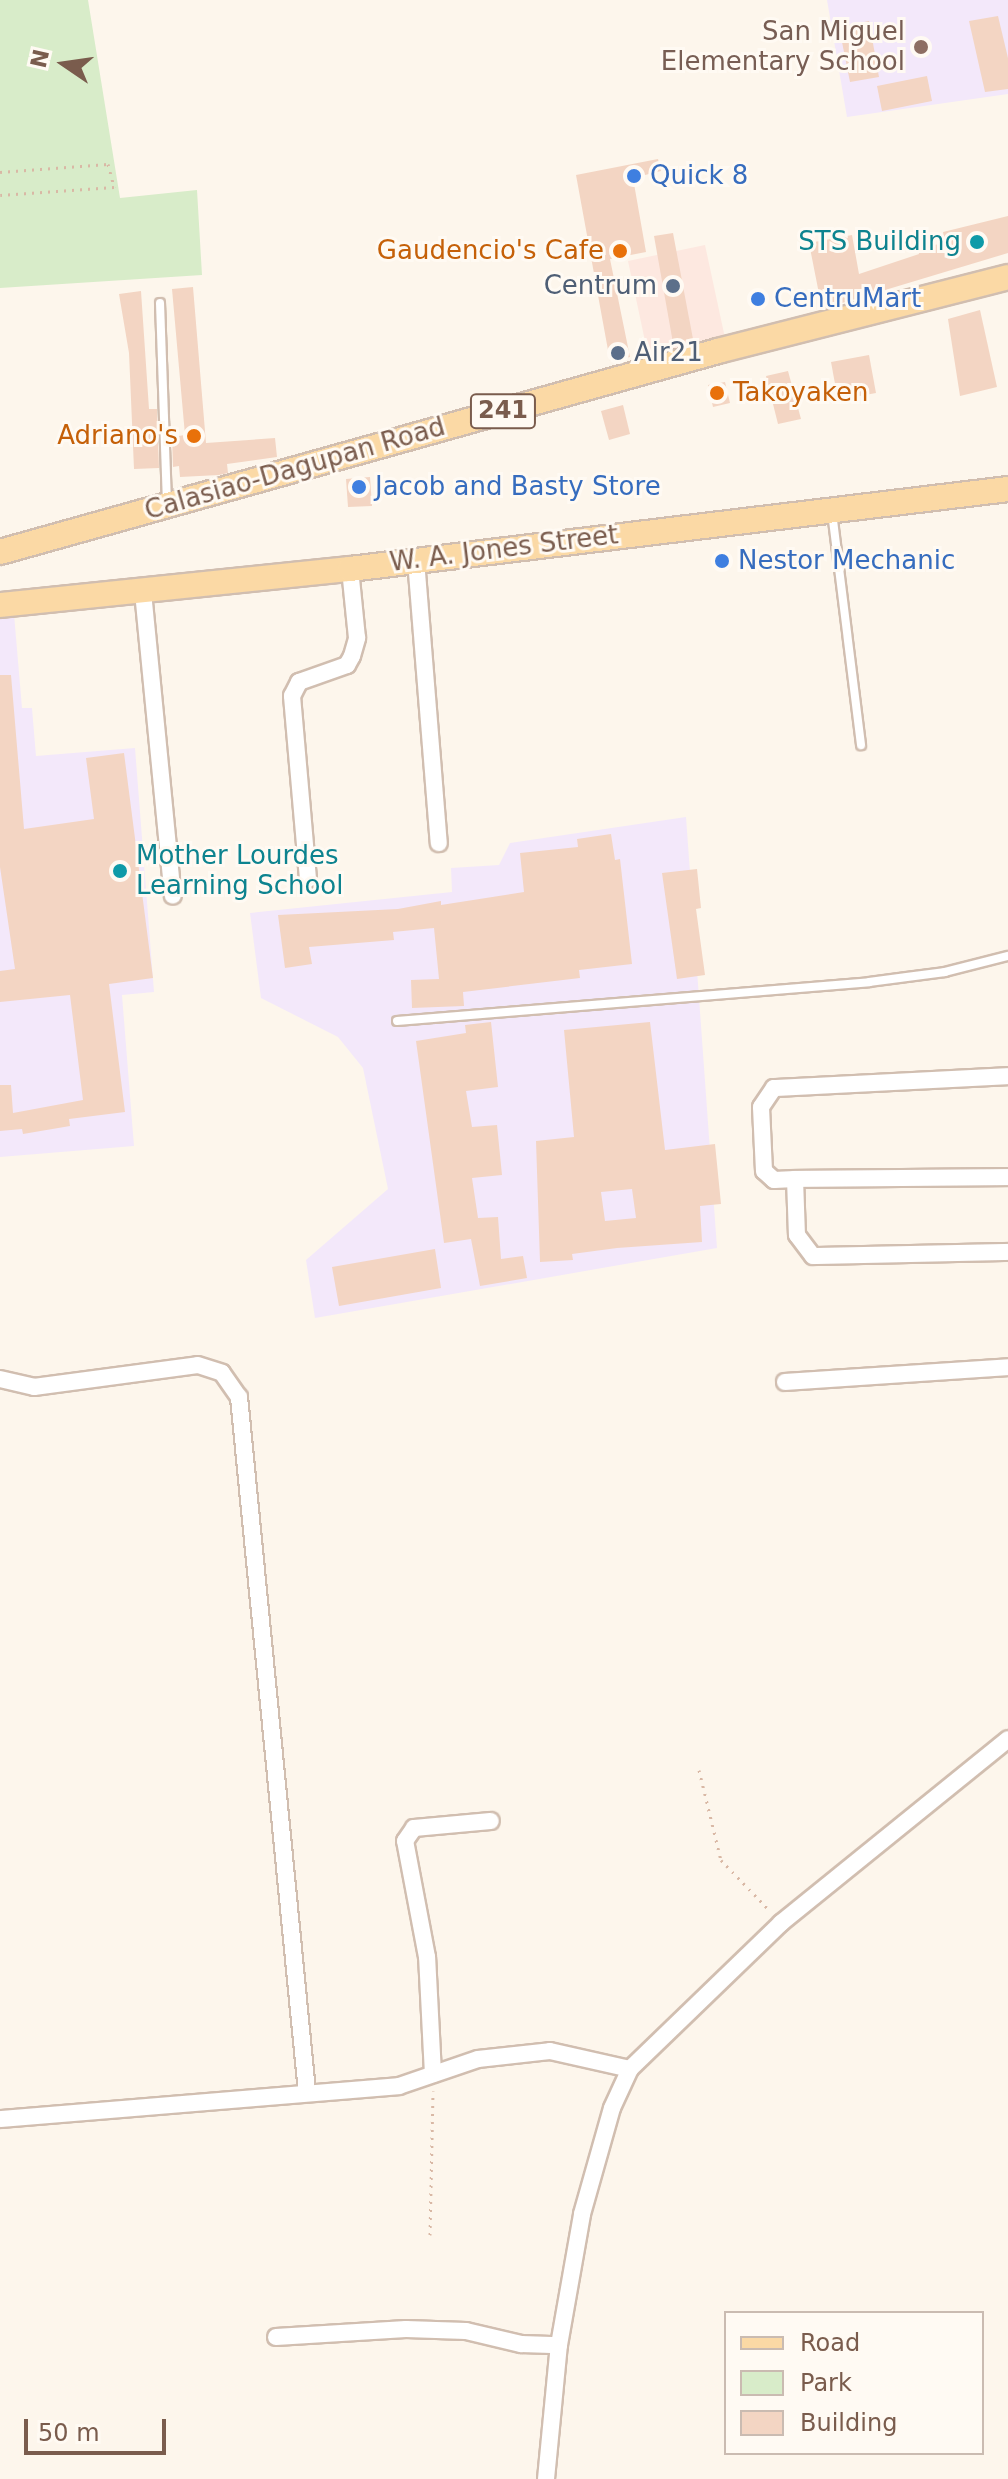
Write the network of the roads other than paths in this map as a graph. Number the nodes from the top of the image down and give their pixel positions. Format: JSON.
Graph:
{"nodes":[{"id":1,"x":1008,"y":277,"type":"edge"},
{"id":2,"x":160,"y":303,"type":"dead end"},
{"id":3,"x":1008,"y":489,"type":"edge"},
{"id":4,"x":167,"y":504,"type":"junction"},
{"id":5,"x":832,"y":508,"type":"junction"},
{"id":6,"x":0,"y":552,"type":"edge"},
{"id":7,"x":416,"y":560,"type":"junction"},
{"id":8,"x":350,"y":569,"type":"junction"},
{"id":9,"x":143,"y":592,"type":"junction"},
{"id":10,"x":0,"y":605,"type":"edge"},
{"id":11,"x":861,"y":745,"type":"dead end"},
{"id":12,"x":439,"y":843,"type":"dead end"},
{"id":13,"x":308,"y":879,"type":"dead end"},
{"id":14,"x":173,"y":896,"type":"dead end"},
{"id":15,"x":1008,"y":956,"type":"edge"},
{"id":16,"x":397,"y":1021,"type":"dead end"},
{"id":17,"x":1008,"y":1076,"type":"edge"},
{"id":18,"x":1008,"y":1177,"type":"edge"},
{"id":19,"x":795,"y":1179,"type":"junction"},
{"id":20,"x":1008,"y":1252,"type":"edge"},
{"id":21,"x":1008,"y":1367,"type":"edge"},
{"id":22,"x":0,"y":1379,"type":"edge"},
{"id":23,"x":785,"y":1382,"type":"dead end"},
{"id":24,"x":1008,"y":1739,"type":"edge"},
{"id":25,"x":491,"y":1821,"type":"dead end"},
{"id":26,"x":630,"y":2069,"type":"junction"},
{"id":27,"x":433,"y":2074,"type":"junction"},
{"id":28,"x":307,"y":2092,"type":"junction"},
{"id":29,"x":0,"y":2119,"type":"edge"},
{"id":30,"x":276,"y":2337,"type":"dead end"},
{"id":31,"x":559,"y":2345,"type":"junction"},
{"id":32,"x":546,"y":2479,"type":"edge"}],
"edges":[{"from":1,"to":4,"type":"main road","name":"Calasiao-Dagupan Road","number":"241"},
{"from":2,"to":4,"type":"lane"},
{"from":3,"to":5,"type":"main road","name":"W. A. Jones Street"},
{"from":4,"to":6,"type":"main road","name":"Calasiao-Dagupan Road","number":"241"},
{"from":5,"to":7,"type":"main road","name":"W. A. Jones Street"},
{"from":5,"to":11,"type":"lane"},
{"from":7,"to":8,"type":"main road","name":"W. A. Jones Street"},
{"from":7,"to":12,"type":"street"},
{"from":8,"to":9,"type":"main road","name":"W. A. Jones Street"},
{"from":8,"to":13,"type":"street"},
{"from":9,"to":10,"type":"main road","name":"W. A. Jones Street"},
{"from":9,"to":14,"type":"street"},
{"from":15,"to":16,"type":"lane"},
{"from":17,"to":19,"type":"street"},
{"from":18,"to":19,"type":"street"},
{"from":19,"to":20,"type":"street"},
{"from":21,"to":23,"type":"street"},
{"from":22,"to":28,"type":"street"},
{"from":24,"to":26,"type":"street"},
{"from":25,"to":27,"type":"street"},
{"from":26,"to":27,"type":"street"},
{"from":26,"to":31,"type":"street"},
{"from":27,"to":28,"type":"street"},
{"from":28,"to":29,"type":"street"},
{"from":30,"to":31,"type":"street"},
{"from":31,"to":32,"type":"street"}]}
